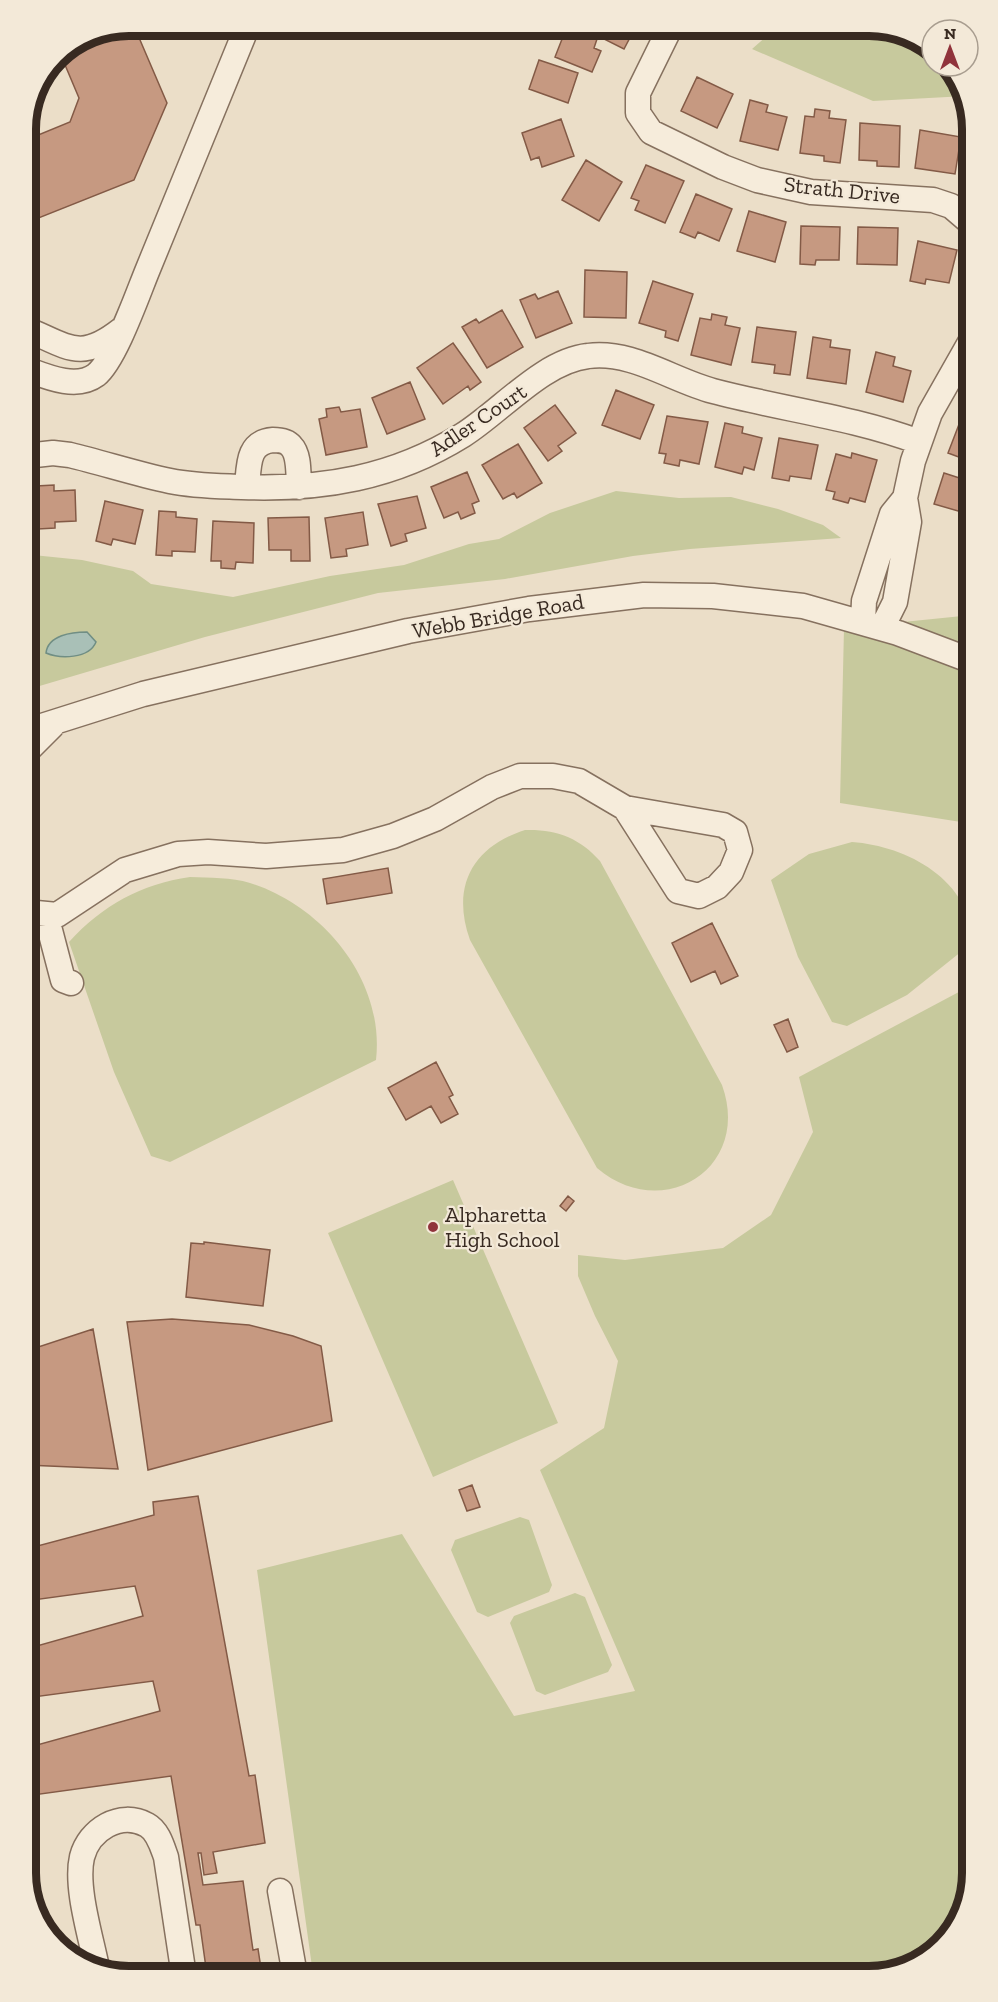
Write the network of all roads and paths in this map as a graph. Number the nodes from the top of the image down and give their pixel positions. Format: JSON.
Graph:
{"nodes":[{"id":1,"x":243,"y":36,"type":"edge"},
{"id":2,"x":666,"y":36,"type":"edge"},
{"id":3,"x":962,"y":215,"type":"edge"},
{"id":4,"x":123,"y":328,"type":"junction"},
{"id":5,"x":36,"y":333,"type":"edge"},
{"id":6,"x":962,"y":357,"type":"edge"},
{"id":7,"x":36,"y":373,"type":"edge"},
{"id":8,"x":919,"y":442,"type":"junction"},
{"id":9,"x":36,"y":455,"type":"edge"},
{"id":10,"x":248,"y":488,"type":"junction"},
{"id":11,"x":299,"y":488,"type":"junction"},
{"id":12,"x":872,"y":625,"type":"junction"},
{"id":13,"x":962,"y":657,"type":"edge"},
{"id":14,"x":59,"y":720,"type":"junction"},
{"id":15,"x":36,"y":728,"type":"edge"},
{"id":16,"x":36,"y":742,"type":"edge"},
{"id":17,"x":625,"y":808,"type":"junction"},
{"id":18,"x":36,"y":913,"type":"edge"},
{"id":19,"x":72,"y":983,"type":"dead end"},
{"id":20,"x":280,"y":1891,"type":"dead end"},
{"id":21,"x":106,"y":1937,"type":"dead end"},
{"id":22,"x":105,"y":1963,"type":"edge"},
{"id":23,"x":108,"y":1963,"type":"edge"},
{"id":24,"x":182,"y":1966,"type":"edge"},
{"id":25,"x":293,"y":1966,"type":"edge"}],
"edges":[{"from":1,"to":4,"type":"street"},
{"from":2,"to":3,"type":"street","name":"Strath Drive"},
{"from":4,"to":5,"type":"street"},
{"from":4,"to":7,"type":"street"},
{"from":6,"to":8,"type":"street"},
{"from":8,"to":11,"type":"street","name":"Adler Court"},
{"from":8,"to":12,"type":"street"},
{"from":9,"to":10,"type":"street","name":"Adler Court"},
{"from":10,"to":11,"type":"street","name":"Adler Court"},
{"from":10,"to":11,"type":"street"},
{"from":12,"to":13,"type":"street","name":"Webb Bridge Road"},
{"from":12,"to":14,"type":"street","name":"Webb Bridge Road"},
{"from":14,"to":15,"type":"street","name":"Webb Bridge Road"},
{"from":14,"to":16,"type":"street"},
{"from":17,"to":17,"type":"street"},
{"from":17,"to":18,"type":"street"},
{"from":18,"to":19,"type":"street"},
{"from":20,"to":25,"type":"street"},
{"from":21,"to":23,"type":"street"},
{"from":22,"to":24,"type":"street"}]}
